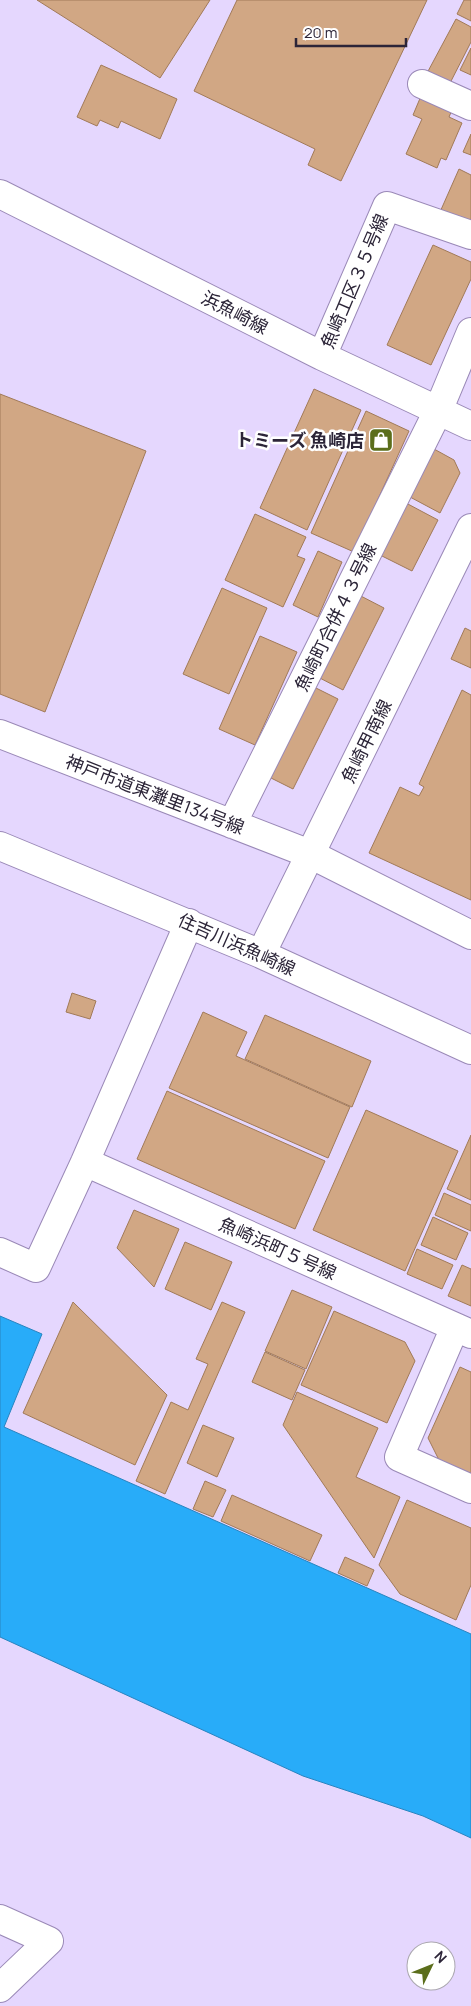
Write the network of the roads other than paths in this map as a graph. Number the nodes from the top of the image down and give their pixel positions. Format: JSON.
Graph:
{"nodes":[{"id":1,"x":422,"y":84,"type":"dead end"},
{"id":2,"x":471,"y":106,"type":"edge"},
{"id":3,"x":0,"y":194,"type":"edge"},
{"id":4,"x":471,"y":235,"type":"edge"},
{"id":5,"x":471,"y":332,"type":"edge"},
{"id":6,"x":322,"y":356,"type":"junction"},
{"id":7,"x":438,"y":411,"type":"junction"},
{"id":8,"x":471,"y":426,"type":"edge"},
{"id":9,"x":471,"y":528,"type":"edge"},
{"id":10,"x":0,"y":734,"type":"edge"},
{"id":11,"x":232,"y":824,"type":"junction"},
{"id":12,"x":0,"y":846,"type":"edge"},
{"id":13,"x":310,"y":854,"type":"junction"},
{"id":14,"x":188,"y":923,"type":"junction"},
{"id":15,"x":471,"y":936,"type":"edge"},
{"id":16,"x":261,"y":954,"type":"junction"},
{"id":17,"x":471,"y":1050,"type":"edge"},
{"id":18,"x":84,"y":1162,"type":"junction"},
{"id":19,"x":0,"y":1252,"type":"edge"},
{"id":20,"x":463,"y":1330,"type":"edge"},
{"id":21,"x":471,"y":1489,"type":"edge"},
{"id":22,"x":0,"y":1919,"type":"edge"},
{"id":23,"x":0,"y":1988,"type":"edge"}],
"edges":[{"from":1,"to":2,"type":"street"},
{"from":3,"to":6,"type":"street","name":"浜魚崎線"},
{"from":4,"to":6,"type":"street","name":"魚崎工区３５号線"},
{"from":5,"to":7,"type":"street","name":"魚崎町合併４３号線"},
{"from":6,"to":7,"type":"street","name":"浜魚崎線"},
{"from":7,"to":8,"type":"street","name":"浜魚崎線"},
{"from":7,"to":11,"type":"street","name":"魚崎町合併４３号線"},
{"from":9,"to":13,"type":"street","name":"魚崎甲南線"},
{"from":10,"to":11,"type":"street","name":"神戸市道東灘里134号線"},
{"from":11,"to":13,"type":"street","name":"神戸市道東灘里134号線"},
{"from":12,"to":14,"type":"street","name":"住吉川浜魚崎線"},
{"from":13,"to":15,"type":"street","name":"神戸市道東灘里134号線"},
{"from":13,"to":16,"type":"street","name":"魚崎甲南線"},
{"from":14,"to":16,"type":"street","name":"住吉川浜魚崎線"},
{"from":14,"to":18,"type":"street"},
{"from":16,"to":17,"type":"street","name":"住吉川浜魚崎線"},
{"from":18,"to":19,"type":"street"},
{"from":18,"to":20,"type":"street","name":"魚崎浜町５号線"},
{"from":20,"to":21,"type":"street"},
{"from":22,"to":23,"type":"street"}]}
